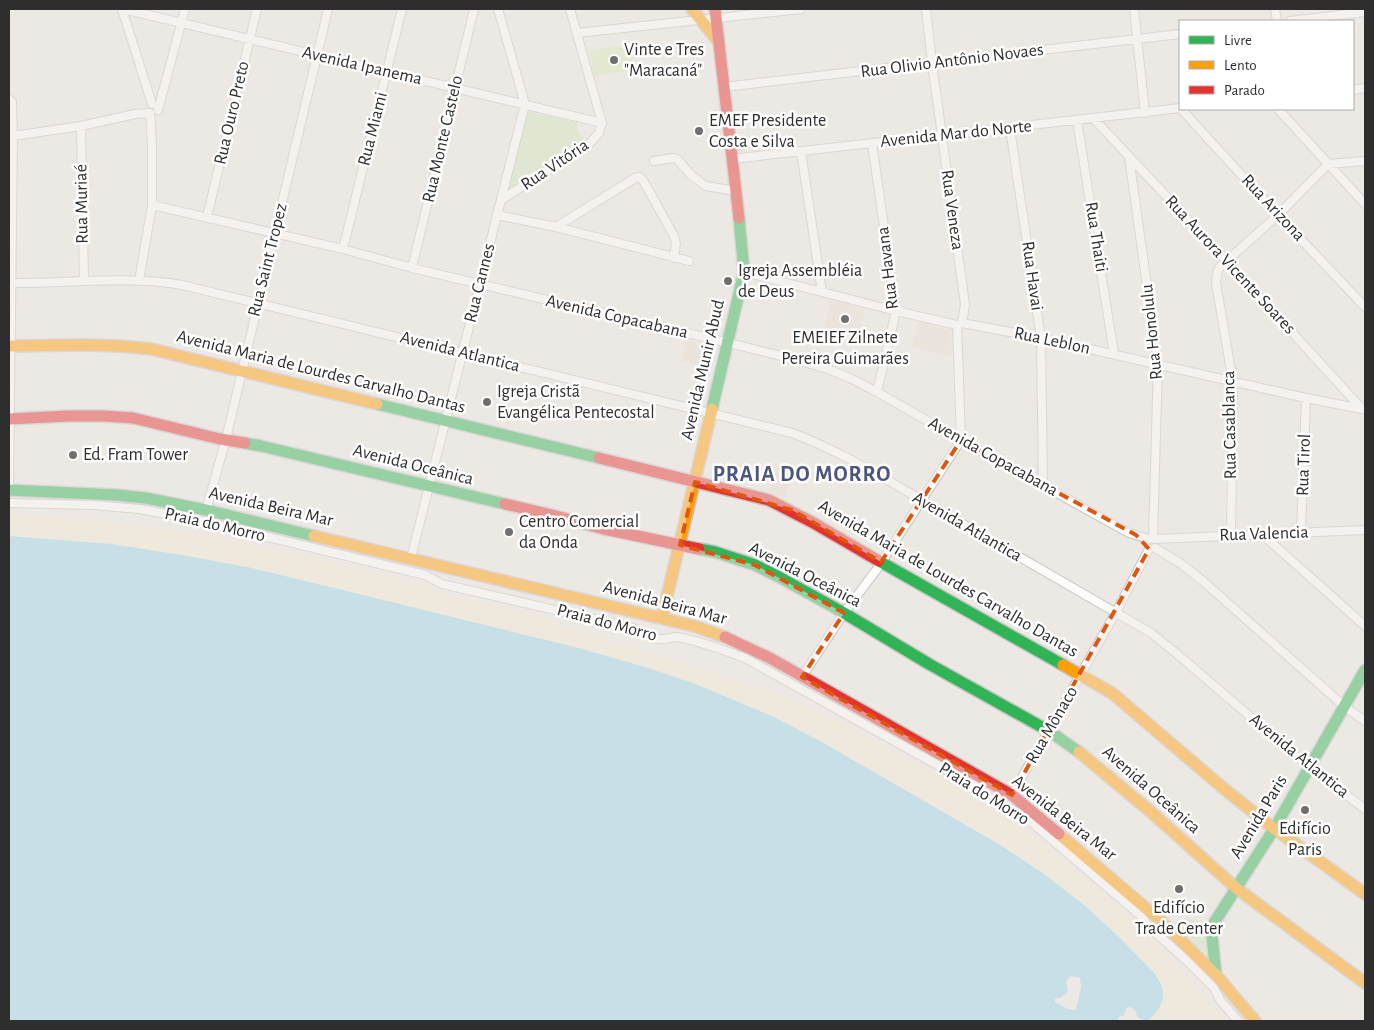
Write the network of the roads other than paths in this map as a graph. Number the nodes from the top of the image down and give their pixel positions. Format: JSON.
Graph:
{"nodes":[{"id":1,"x":122,"y":9,"type":"edge"},
{"id":2,"x":185,"y":9,"type":"edge"},
{"id":3,"x":257,"y":9,"type":"edge"},
{"id":4,"x":328,"y":9,"type":"edge"},
{"id":5,"x":402,"y":9,"type":"edge"},
{"id":6,"x":474,"y":9,"type":"edge"},
{"id":7,"x":498,"y":9,"type":"edge"},
{"id":8,"x":570,"y":9,"type":"edge"},
{"id":9,"x":692,"y":9,"type":"edge"},
{"id":10,"x":801,"y":9,"type":"edge"},
{"id":11,"x":926,"y":9,"type":"edge"},
{"id":12,"x":1134,"y":9,"type":"edge"},
{"id":13,"x":1365,"y":12,"type":"edge"},
{"id":14,"x":716,"y":14,"type":"edge"},
{"id":15,"x":701,"y":20,"type":"junction"},
{"id":16,"x":1298,"y":20,"type":"edge"},
{"id":17,"x":182,"y":22,"type":"junction"},
{"id":18,"x":577,"y":33,"type":"junction"},
{"id":19,"x":1179,"y":34,"type":"edge"},
{"id":20,"x":250,"y":39,"type":"junction"},
{"id":21,"x":1137,"y":39,"type":"junction"},
{"id":22,"x":719,"y":43,"type":"junction"},
{"id":23,"x":318,"y":55,"type":"junction"},
{"id":24,"x":932,"y":63,"type":"junction"},
{"id":25,"x":387,"y":72,"type":"junction"},
{"id":26,"x":724,"y":87,"type":"junction"},
{"id":27,"x":455,"y":88,"type":"junction"},
{"id":28,"x":9,"y":99,"type":"edge"},
{"id":29,"x":525,"y":104,"type":"junction"},
{"id":30,"x":154,"y":108,"type":"junction"},
{"id":31,"x":1179,"y":109,"type":"edge"},
{"id":32,"x":1182,"y":110,"type":"edge"},
{"id":33,"x":1279,"y":110,"type":"edge"},
{"id":34,"x":1145,"y":112,"type":"junction"},
{"id":35,"x":1094,"y":118,"type":"junction"},
{"id":36,"x":1077,"y":120,"type":"junction"},
{"id":37,"x":602,"y":123,"type":"junction"},
{"id":38,"x":81,"y":126,"type":"junction"},
{"id":39,"x":1010,"y":128,"type":"junction"},
{"id":40,"x":942,"y":135,"type":"junction"},
{"id":41,"x":13,"y":136,"type":"junction"},
{"id":42,"x":872,"y":143,"type":"junction"},
{"id":43,"x":801,"y":151,"type":"junction"},
{"id":44,"x":1129,"y":157,"type":"junction"},
{"id":45,"x":732,"y":159,"type":"junction"},
{"id":46,"x":654,"y":161,"type":"dead end"},
{"id":47,"x":1365,"y":161,"type":"edge"},
{"id":48,"x":1328,"y":164,"type":"junction"},
{"id":49,"x":11,"y":178,"type":"edge"},
{"id":50,"x":736,"y":191,"type":"junction"},
{"id":51,"x":501,"y":200,"type":"junction"},
{"id":52,"x":1365,"y":204,"type":"edge"},
{"id":53,"x":152,"y":205,"type":"junction"},
{"id":54,"x":1278,"y":214,"type":"junction"},
{"id":55,"x":497,"y":215,"type":"junction"},
{"id":56,"x":207,"y":217,"type":"junction"},
{"id":57,"x":556,"y":227,"type":"junction"},
{"id":58,"x":275,"y":233,"type":"junction"},
{"id":59,"x":10,"y":237,"type":"edge"},
{"id":60,"x":343,"y":249,"type":"junction"},
{"id":61,"x":674,"y":258,"type":"junction"},
{"id":62,"x":689,"y":261,"type":"dead end"},
{"id":63,"x":1227,"y":261,"type":"junction"},
{"id":64,"x":412,"y":268,"type":"junction"},
{"id":65,"x":744,"y":272,"type":"junction"},
{"id":66,"x":84,"y":281,"type":"junction"},
{"id":67,"x":139,"y":281,"type":"junction"},
{"id":68,"x":10,"y":283,"type":"edge"},
{"id":69,"x":480,"y":285,"type":"junction"},
{"id":70,"x":822,"y":292,"type":"junction"},
{"id":71,"x":258,"y":303,"type":"junction"},
{"id":72,"x":1365,"y":306,"type":"edge"},
{"id":73,"x":896,"y":311,"type":"junction"},
{"id":74,"x":960,"y":324,"type":"junction"},
{"id":75,"x":1041,"y":338,"type":"junction"},
{"id":76,"x":728,"y":343,"type":"junction"},
{"id":77,"x":9,"y":346,"type":"edge"},
{"id":78,"x":463,"y":353,"type":"junction"},
{"id":79,"x":1114,"y":354,"type":"junction"},
{"id":80,"x":1158,"y":364,"type":"junction"},
{"id":81,"x":242,"y":372,"type":"junction"},
{"id":82,"x":1233,"y":382,"type":"junction"},
{"id":83,"x":877,"y":392,"type":"junction"},
{"id":84,"x":1306,"y":398,"type":"junction"},
{"id":85,"x":1364,"y":410,"type":"edge"},
{"id":86,"x":711,"y":413,"type":"junction"},
{"id":87,"x":9,"y":419,"type":"edge"},
{"id":88,"x":446,"y":421,"type":"junction"},
{"id":89,"x":226,"y":439,"type":"junction"},
{"id":90,"x":961,"y":440,"type":"junction"},
{"id":91,"x":695,"y":482,"type":"junction"},
{"id":92,"x":1043,"y":485,"type":"junction"},
{"id":93,"x":429,"y":487,"type":"junction"},
{"id":94,"x":9,"y":490,"type":"edge"},
{"id":95,"x":922,"y":500,"type":"junction"},
{"id":96,"x":9,"y":503,"type":"edge"},
{"id":97,"x":206,"y":510,"type":"junction"},
{"id":98,"x":1365,"y":530,"type":"edge"},
{"id":99,"x":1302,"y":532,"type":"junction"},
{"id":100,"x":1231,"y":535,"type":"junction"},
{"id":101,"x":1263,"y":535,"type":"junction"},
{"id":102,"x":1154,"y":543,"type":"junction"},
{"id":103,"x":680,"y":545,"type":"junction"},
{"id":104,"x":411,"y":558,"type":"junction"},
{"id":105,"x":881,"y":562,"type":"junction"},
{"id":106,"x":1116,"y":612,"type":"junction"},
{"id":107,"x":844,"y":613,"type":"junction"},
{"id":108,"x":662,"y":617,"type":"junction"},
{"id":109,"x":1365,"y":626,"type":"edge"},
{"id":110,"x":1365,"y":670,"type":"edge"},
{"id":111,"x":1080,"y":675,"type":"junction"},
{"id":112,"x":802,"y":677,"type":"junction"},
{"id":113,"x":1344,"y":706,"type":"junction"},
{"id":114,"x":1365,"y":721,"type":"edge"},
{"id":115,"x":1049,"y":731,"type":"junction"},
{"id":116,"x":1309,"y":767,"type":"junction"},
{"id":117,"x":1012,"y":795,"type":"junction"},
{"id":118,"x":1365,"y":809,"type":"edge"},
{"id":119,"x":1274,"y":829,"type":"junction"},
{"id":120,"x":1236,"y":888,"type":"junction"},
{"id":121,"x":1365,"y":894,"type":"edge"},
{"id":122,"x":1216,"y":975,"type":"junction"},
{"id":123,"x":1365,"y":982,"type":"edge"},
{"id":124,"x":1238,"y":1021,"type":"edge"},
{"id":125,"x":1255,"y":1021,"type":"edge"}],
"edges":[{"from":1,"to":17,"type":"street","name":"Avenida Ipanema"},
{"from":1,"to":30,"type":"street"},
{"from":2,"to":17,"type":"street"},
{"from":3,"to":20,"type":"street","name":"Rua Ouro Preto"},
{"from":4,"to":23,"type":"street","name":"Rua Saint Tropez"},
{"from":5,"to":25,"type":"street","name":"Rua Miami"},
{"from":6,"to":27,"type":"street","name":"Rua Monte Castelo"},
{"from":7,"to":29,"type":"street","name":"Rua Cannes"},
{"from":8,"to":18,"type":"street"},
{"from":9,"to":15,"type":"street"},
{"from":10,"to":14,"type":"street"},
{"from":11,"to":24,"type":"street","name":"Rua Veneza"},
{"from":12,"to":21,"type":"street"},
{"from":13,"to":16,"type":"street"},
{"from":14,"to":15,"type":"street"},
{"from":14,"to":22,"type":"street","name":"Avenida Munir Abud"},
{"from":15,"to":18,"type":"street"},
{"from":15,"to":22,"type":"street"},
{"from":17,"to":20,"type":"street","name":"Avenida Ipanema"},
{"from":17,"to":30,"type":"street"},
{"from":18,"to":37,"type":"street"},
{"from":19,"to":21,"type":"street","name":"Rua Olivio Antônio Novaes"},
{"from":20,"to":23,"type":"street","name":"Avenida Ipanema"},
{"from":20,"to":56,"type":"street","name":"Rua Ouro Preto"},
{"from":21,"to":24,"type":"street","name":"Rua Olivio Antônio Novaes"},
{"from":21,"to":34,"type":"street"},
{"from":22,"to":26,"type":"street","name":"Avenida Munir Abud"},
{"from":23,"to":25,"type":"street","name":"Avenida Ipanema"},
{"from":23,"to":58,"type":"street","name":"Rua Saint Tropez"},
{"from":24,"to":26,"type":"street","name":"Rua Olivio Antônio Novaes"},
{"from":24,"to":40,"type":"street","name":"Rua Veneza"},
{"from":25,"to":27,"type":"street","name":"Avenida Ipanema"},
{"from":25,"to":60,"type":"street","name":"Rua Miami"},
{"from":26,"to":45,"type":"street","name":"Avenida Munir Abud"},
{"from":27,"to":29,"type":"street","name":"Avenida Ipanema"},
{"from":27,"to":64,"type":"street","name":"Rua Monte Castelo"},
{"from":28,"to":41,"type":"street"},
{"from":29,"to":37,"type":"street","name":"Avenida Ipanema"},
{"from":29,"to":51,"type":"street","name":"Rua Cannes"},
{"from":30,"to":38,"type":"street"},
{"from":30,"to":53,"type":"street"},
{"from":31,"to":34,"type":"street","name":"Avenida Mar do Norte"},
{"from":32,"to":54,"type":"street","name":"Rua Arizona"},
{"from":33,"to":48,"type":"street"},
{"from":34,"to":35,"type":"street","name":"Avenida Mar do Norte"},
{"from":35,"to":36,"type":"street","name":"Avenida Mar do Norte"},
{"from":35,"to":44,"type":"street","name":"Rua Aurora Vicente Soares"},
{"from":36,"to":39,"type":"street","name":"Avenida Mar do Norte"},
{"from":36,"to":79,"type":"street","name":"Rua Thaiti"},
{"from":37,"to":51,"type":"street","name":"Rua Vitória"},
{"from":38,"to":41,"type":"street"},
{"from":38,"to":66,"type":"street","name":"Rua Muriaé"},
{"from":39,"to":40,"type":"street","name":"Avenida Mar do Norte"},
{"from":39,"to":75,"type":"street","name":"Rua Havai"},
{"from":40,"to":42,"type":"street","name":"Avenida Mar do Norte"},
{"from":40,"to":74,"type":"street","name":"Rua Veneza"},
{"from":41,"to":49,"type":"street"},
{"from":42,"to":43,"type":"street","name":"Avenida Mar do Norte"},
{"from":42,"to":73,"type":"street","name":"Rua Havana"},
{"from":43,"to":45,"type":"street","name":"Avenida Mar do Norte"},
{"from":43,"to":70,"type":"street"},
{"from":44,"to":63,"type":"street","name":"Rua Aurora Vicente Soares"},
{"from":44,"to":80,"type":"street","name":"Rua Honolulu"},
{"from":45,"to":50,"type":"street","name":"Avenida Munir Abud"},
{"from":46,"to":50,"type":"street"},
{"from":47,"to":48,"type":"street"},
{"from":48,"to":52,"type":"street"},
{"from":48,"to":54,"type":"street","name":"Rua Casablanca"},
{"from":49,"to":59,"type":"street"},
{"from":50,"to":65,"type":"street","name":"Avenida Munir Abud"},
{"from":51,"to":55,"type":"street","name":"Rua Cannes"},
{"from":53,"to":56,"type":"street","name":"Avenida Copacabana"},
{"from":53,"to":67,"type":"street"},
{"from":54,"to":63,"type":"street","name":"Rua Casablanca"},
{"from":54,"to":72,"type":"street","name":"Rua Arizona"},
{"from":55,"to":57,"type":"street"},
{"from":55,"to":69,"type":"street","name":"Rua Cannes"},
{"from":56,"to":58,"type":"street","name":"Avenida Copacabana"},
{"from":57,"to":61,"type":"street"},
{"from":57,"to":61,"type":"street"},
{"from":58,"to":60,"type":"street","name":"Avenida Copacabana"},
{"from":58,"to":71,"type":"street","name":"Rua Saint Tropez"},
{"from":59,"to":68,"type":"street"},
{"from":60,"to":64,"type":"street","name":"Avenida Copacabana"},
{"from":61,"to":62,"type":"street"},
{"from":63,"to":82,"type":"street","name":"Rua Casablanca"},
{"from":63,"to":85,"type":"street","name":"Rua Aurora Vicente Soares"},
{"from":64,"to":69,"type":"street","name":"Avenida Copacabana"},
{"from":65,"to":70,"type":"street","name":"Rua Leblon"},
{"from":65,"to":76,"type":"street","name":"Avenida Munir Abud"},
{"from":66,"to":67,"type":"street","name":"Avenida Atlantica"},
{"from":66,"to":68,"type":"street","name":"Avenida Atlantica"},
{"from":67,"to":71,"type":"street","name":"Avenida Atlantica"},
{"from":68,"to":77,"type":"street"},
{"from":69,"to":76,"type":"street","name":"Avenida Copacabana"},
{"from":69,"to":78,"type":"street","name":"Rua Cannes"},
{"from":70,"to":73,"type":"street","name":"Rua Leblon"},
{"from":71,"to":78,"type":"street","name":"Avenida Atlantica"},
{"from":71,"to":81,"type":"street","name":"Rua Saint Tropez"},
{"from":73,"to":74,"type":"street","name":"Rua Leblon"},
{"from":73,"to":83,"type":"street","name":"Rua Havana"},
{"from":74,"to":75,"type":"street","name":"Rua Leblon"},
{"from":74,"to":90,"type":"street","name":"Rua Veneza"},
{"from":75,"to":79,"type":"street","name":"Rua Leblon"},
{"from":75,"to":92,"type":"street","name":"Rua Havai"},
{"from":76,"to":83,"type":"street","name":"Avenida Copacabana"},
{"from":76,"to":86,"type":"street","name":"Avenida Munir Abud"},
{"from":77,"to":81,"type":"street","name":"Avenida Maria de Lourdes Carvalho Dantas"},
{"from":77,"to":87,"type":"street"},
{"from":78,"to":86,"type":"street","name":"Avenida Atlantica"},
{"from":78,"to":88,"type":"street","name":"Rua Cannes"},
{"from":79,"to":80,"type":"street","name":"Rua Leblon"},
{"from":80,"to":82,"type":"street","name":"Rua Leblon"},
{"from":80,"to":102,"type":"street","name":"Rua Honolulu"},
{"from":81,"to":88,"type":"street","name":"Avenida Maria de Lourdes Carvalho Dantas"},
{"from":81,"to":89,"type":"street","name":"Rua Saint Tropez"},
{"from":82,"to":84,"type":"street","name":"Rua Leblon"},
{"from":82,"to":100,"type":"street","name":"Rua Casablanca"},
{"from":83,"to":90,"type":"street","name":"Avenida Copacabana"},
{"from":84,"to":85,"type":"street","name":"Rua Leblon"},
{"from":84,"to":99,"type":"street","name":"Rua Tirol"},
{"from":86,"to":91,"type":"street","name":"Avenida Munir Abud"},
{"from":86,"to":95,"type":"street","name":"Avenida Atlantica"},
{"from":87,"to":89,"type":"street","name":"Avenida Oceânica"},
{"from":87,"to":94,"type":"street"},
{"from":88,"to":91,"type":"street","name":"Avenida Maria de Lourdes Carvalho Dantas"},
{"from":88,"to":93,"type":"street","name":"Rua Cannes"},
{"from":89,"to":93,"type":"street","name":"Avenida Oceânica"},
{"from":89,"to":97,"type":"street","name":"Rua Saint Tropez"},
{"from":90,"to":92,"type":"street","name":"Avenida Copacabana"},
{"from":90,"to":95,"type":"street"},
{"from":91,"to":103,"type":"street","name":"Avenida Munir Abud"},
{"from":91,"to":105,"type":"street","name":"Avenida Maria de Lourdes Carvalho Dantas"},
{"from":92,"to":102,"type":"street","name":"Avenida Copacabana"},
{"from":93,"to":103,"type":"street","name":"Avenida Oceânica"},
{"from":93,"to":104,"type":"street","name":"Rua Cannes"},
{"from":94,"to":97,"type":"street","name":"Avenida Beira Mar"},
{"from":95,"to":105,"type":"street"},
{"from":95,"to":106,"type":"street","name":"Avenida Atlantica"},
{"from":96,"to":124,"type":"street","name":"Praia do Morro"},
{"from":97,"to":104,"type":"street","name":"Avenida Beira Mar"},
{"from":98,"to":99,"type":"street","name":"Rua Valencia"},
{"from":99,"to":101,"type":"street","name":"Rua Valencia"},
{"from":100,"to":101,"type":"street","name":"Rua Valencia"},
{"from":100,"to":102,"type":"street","name":"Rua Valencia"},
{"from":101,"to":109,"type":"street"},
{"from":102,"to":106,"type":"street","name":"Rua Mônaco"},
{"from":102,"to":113,"type":"street","name":"Avenida Copacabana"},
{"from":103,"to":107,"type":"street","name":"Avenida Oceânica"},
{"from":103,"to":108,"type":"street","name":"Avenida Munir Abud"},
{"from":104,"to":108,"type":"street","name":"Avenida Beira Mar"},
{"from":105,"to":107,"type":"street"},
{"from":105,"to":111,"type":"street","name":"Avenida Maria de Lourdes Carvalho Dantas"},
{"from":106,"to":111,"type":"street","name":"Rua Mônaco"},
{"from":106,"to":116,"type":"street","name":"Avenida Atlantica"},
{"from":107,"to":112,"type":"street"},
{"from":107,"to":115,"type":"street","name":"Avenida Oceânica"},
{"from":108,"to":112,"type":"street","name":"Avenida Beira Mar"},
{"from":110,"to":113,"type":"street","name":"Avenida Paris"},
{"from":111,"to":115,"type":"street","name":"Rua Mônaco"},
{"from":111,"to":119,"type":"street","name":"Avenida Maria de Lourdes Carvalho Dantas"},
{"from":112,"to":117,"type":"street","name":"Avenida Beira Mar"},
{"from":113,"to":114,"type":"street","name":"Avenida Copacabana"},
{"from":113,"to":116,"type":"street","name":"Avenida Paris"},
{"from":115,"to":117,"type":"street","name":"Rua Mônaco"},
{"from":115,"to":120,"type":"street","name":"Avenida Oceânica"},
{"from":116,"to":118,"type":"street","name":"Avenida Atlantica"},
{"from":116,"to":119,"type":"street","name":"Avenida Paris"},
{"from":117,"to":122,"type":"street","name":"Avenida Beira Mar"},
{"from":119,"to":120,"type":"street","name":"Avenida Paris"},
{"from":119,"to":121,"type":"street","name":"Avenida Maria de Lourdes Carvalho Dantas"},
{"from":120,"to":122,"type":"street","name":"Avenida Paris"},
{"from":120,"to":123,"type":"street","name":"Avenida Oceânica"},
{"from":122,"to":125,"type":"street"}]}
